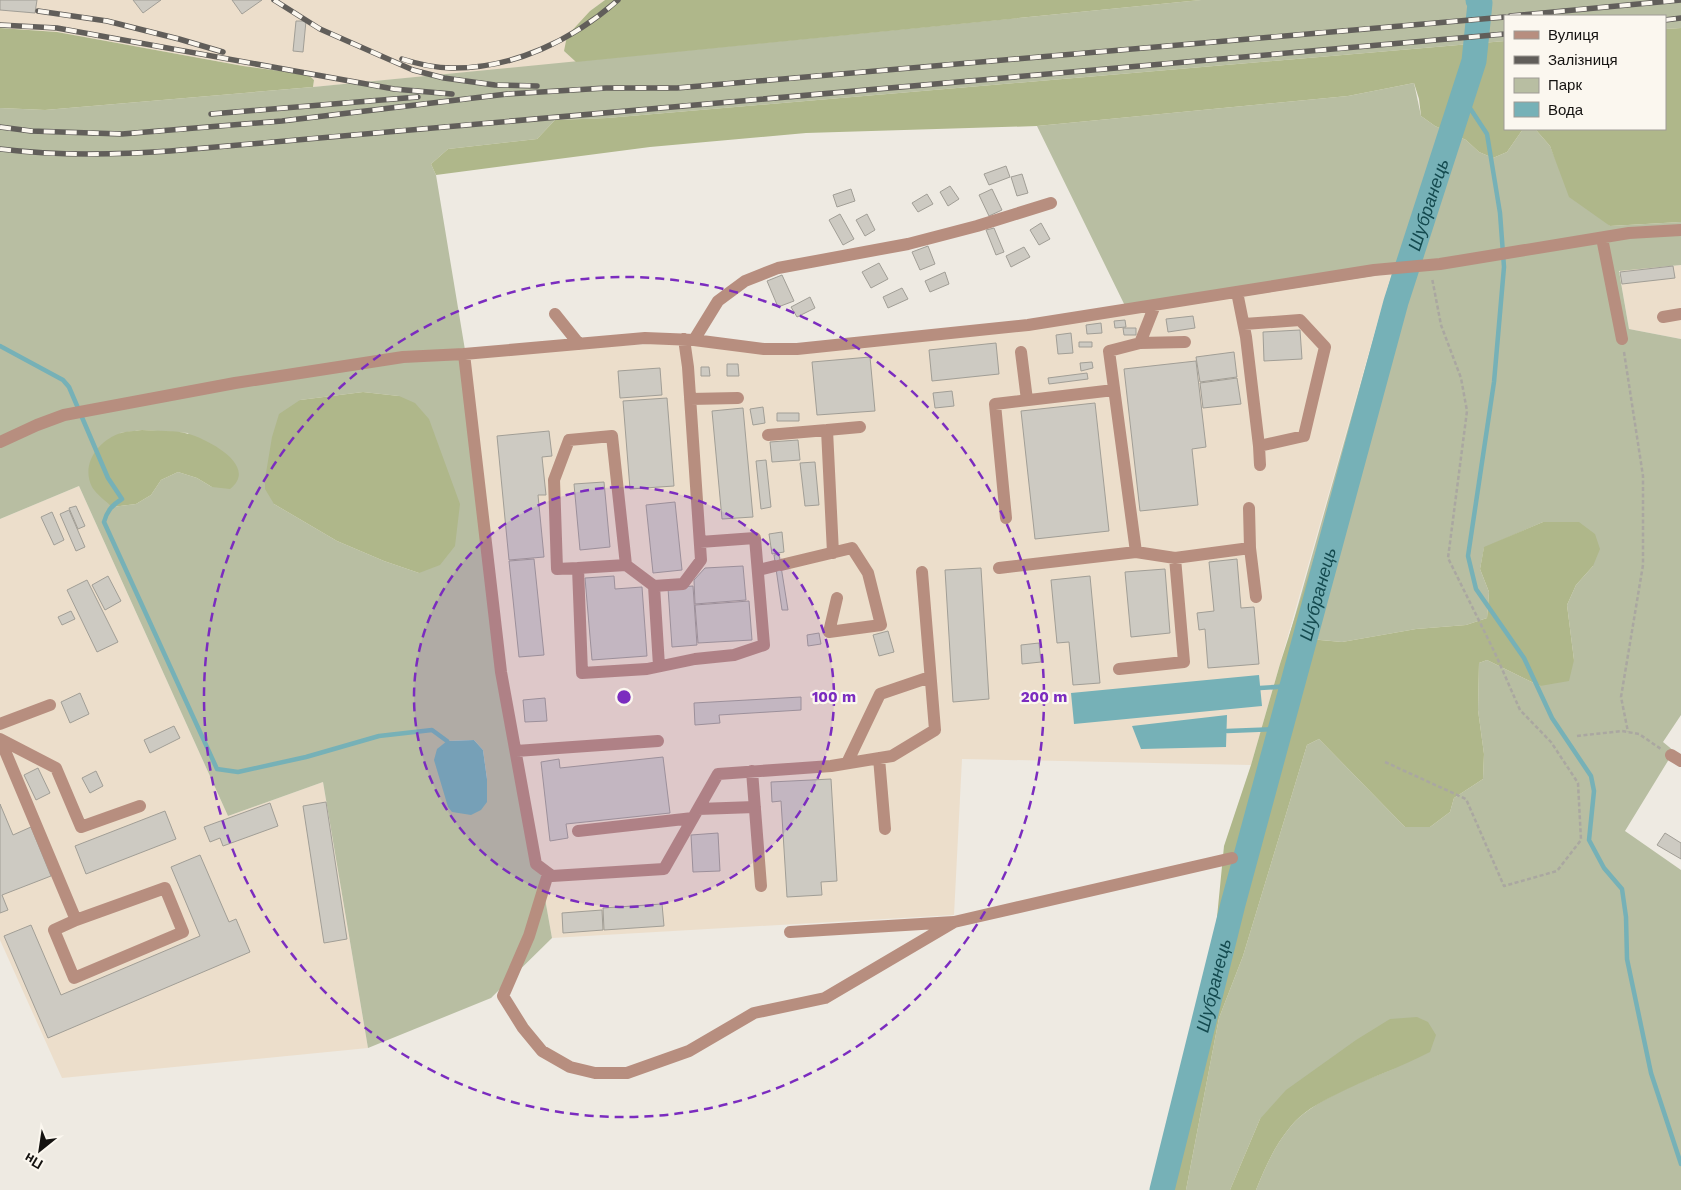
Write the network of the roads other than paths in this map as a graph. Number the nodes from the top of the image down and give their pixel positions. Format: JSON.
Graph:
{"nodes":[{"id":1,"x":1051,"y":203,"type":"dead end"},
{"id":2,"x":1681,"y":230,"type":"edge"},
{"id":3,"x":1602,"y":238,"type":"junction"},
{"id":4,"x":1237,"y":292,"type":"junction"},
{"id":5,"x":1155,"y":305,"type":"junction"},
{"id":6,"x":555,"y":314,"type":"dead end"},
{"id":7,"x":1681,"y":314,"type":"edge"},
{"id":8,"x":1663,"y":317,"type":"dead end"},
{"id":9,"x":1244,"y":324,"type":"junction"},
{"id":10,"x":689,"y":339,"type":"junction"},
{"id":11,"x":1622,"y":339,"type":"road end"},
{"id":12,"x":1185,"y":342,"type":"dead end"},
{"id":13,"x":1140,"y":343,"type":"junction"},
{"id":14,"x":579,"y":344,"type":"junction"},
{"id":15,"x":1021,"y":352,"type":"dead end"},
{"id":16,"x":464,"y":354,"type":"junction"},
{"id":17,"x":1114,"y":390,"type":"junction"},
{"id":18,"x":738,"y":398,"type":"dead end"},
{"id":19,"x":690,"y":399,"type":"junction"},
{"id":20,"x":1027,"y":400,"type":"junction"},
{"id":21,"x":860,"y":427,"type":"dead end"},
{"id":22,"x":827,"y":430,"type":"junction"},
{"id":23,"x":768,"y":435,"type":"dead end"},
{"id":24,"x":0,"y":442,"type":"edge"},
{"id":25,"x":1259,"y":446,"type":"junction"},
{"id":26,"x":1260,"y":464,"type":"dead end"},
{"id":27,"x":1249,"y":508,"type":"dead end"},
{"id":28,"x":1006,"y":518,"type":"dead end"},
{"id":29,"x":700,"y":542,"type":"junction"},
{"id":30,"x":1250,"y":548,"type":"junction"},
{"id":31,"x":1136,"y":552,"type":"junction"},
{"id":32,"x":833,"y":553,"type":"junction"},
{"id":33,"x":1175,"y":558,"type":"junction"},
{"id":34,"x":626,"y":564,"type":"junction"},
{"id":35,"x":578,"y":568,"type":"junction"},
{"id":36,"x":999,"y":568,"type":"dead end"},
{"id":37,"x":758,"y":570,"type":"junction"},
{"id":38,"x":922,"y":572,"type":"dead end"},
{"id":39,"x":654,"y":586,"type":"junction"},
{"id":40,"x":1256,"y":597,"type":"dead end"},
{"id":41,"x":837,"y":598,"type":"dead end"},
{"id":42,"x":659,"y":666,"type":"junction"},
{"id":43,"x":1118,"y":669,"type":"dead end"},
{"id":44,"x":930,"y":677,"type":"junction"},
{"id":45,"x":50,"y":705,"type":"dead end"},
{"id":46,"x":0,"y":724,"type":"edge"},
{"id":47,"x":0,"y":739,"type":"edge"},
{"id":48,"x":658,"y":740,"type":"dead end"},
{"id":49,"x":516,"y":751,"type":"junction"},
{"id":50,"x":878,"y":758,"type":"junction"},
{"id":51,"x":847,"y":763,"type":"junction"},
{"id":52,"x":752,"y":771,"type":"junction"},
{"id":53,"x":140,"y":806,"type":"dead end"},
{"id":54,"x":755,"y":807,"type":"junction"},
{"id":55,"x":695,"y":814,"type":"junction"},
{"id":56,"x":885,"y":829,"type":"dead end"},
{"id":57,"x":578,"y":831,"type":"dead end"},
{"id":58,"x":1232,"y":858,"type":"dead end"},
{"id":59,"x":548,"y":874,"type":"junction"},
{"id":60,"x":761,"y":886,"type":"dead end"},
{"id":61,"x":76,"y":920,"type":"junction"},
{"id":62,"x":954,"y":922,"type":"junction"},
{"id":63,"x":790,"y":932,"type":"dead end"}],
"edges":[{"from":1,"to":10,"type":"lane"},
{"from":2,"to":3,"type":"lane"},
{"from":3,"to":4,"type":"lane"},
{"from":3,"to":11,"type":"lane"},
{"from":4,"to":5,"type":"lane"},
{"from":4,"to":9,"type":"lane"},
{"from":5,"to":10,"type":"lane"},
{"from":5,"to":13,"type":"lane"},
{"from":6,"to":14,"type":"lane"},
{"from":7,"to":8,"type":"lane"},
{"from":9,"to":25,"type":"lane"},
{"from":9,"to":25,"type":"lane"},
{"from":10,"to":14,"type":"lane"},
{"from":10,"to":19,"type":"lane"},
{"from":12,"to":13,"type":"lane"},
{"from":13,"to":17,"type":"lane"},
{"from":14,"to":16,"type":"lane"},
{"from":15,"to":20,"type":"lane"},
{"from":16,"to":24,"type":"lane"},
{"from":16,"to":49,"type":"lane"},
{"from":17,"to":20,"type":"lane"},
{"from":17,"to":31,"type":"lane"},
{"from":18,"to":19,"type":"lane"},
{"from":19,"to":29,"type":"lane"},
{"from":20,"to":28,"type":"lane"},
{"from":21,"to":22,"type":"lane"},
{"from":22,"to":23,"type":"lane"},
{"from":22,"to":32,"type":"lane"},
{"from":25,"to":26,"type":"lane"},
{"from":27,"to":30,"type":"lane"},
{"from":29,"to":37,"type":"lane"},
{"from":29,"to":39,"type":"lane"},
{"from":30,"to":33,"type":"lane"},
{"from":30,"to":40,"type":"lane"},
{"from":31,"to":33,"type":"lane"},
{"from":31,"to":36,"type":"lane"},
{"from":32,"to":37,"type":"lane"},
{"from":32,"to":41,"type":"lane"},
{"from":33,"to":43,"type":"lane"},
{"from":34,"to":35,"type":"lane"},
{"from":34,"to":35,"type":"lane"},
{"from":34,"to":39,"type":"lane"},
{"from":35,"to":42,"type":"lane"},
{"from":37,"to":42,"type":"lane"},
{"from":38,"to":44,"type":"lane"},
{"from":39,"to":42,"type":"lane"},
{"from":44,"to":50,"type":"lane"},
{"from":44,"to":51,"type":"lane"},
{"from":45,"to":46,"type":"lane"},
{"from":47,"to":53,"type":"lane"},
{"from":47,"to":61,"type":"lane"},
{"from":48,"to":49,"type":"lane"},
{"from":49,"to":59,"type":"lane"},
{"from":50,"to":51,"type":"lane"},
{"from":50,"to":56,"type":"lane"},
{"from":51,"to":52,"type":"lane"},
{"from":52,"to":54,"type":"lane"},
{"from":52,"to":55,"type":"lane"},
{"from":54,"to":55,"type":"lane"},
{"from":54,"to":60,"type":"lane"},
{"from":55,"to":57,"type":"lane"},
{"from":55,"to":59,"type":"lane"},
{"from":58,"to":62,"type":"lane"},
{"from":59,"to":62,"type":"lane"},
{"from":61,"to":61,"type":"lane"},
{"from":62,"to":63,"type":"lane"}]}
